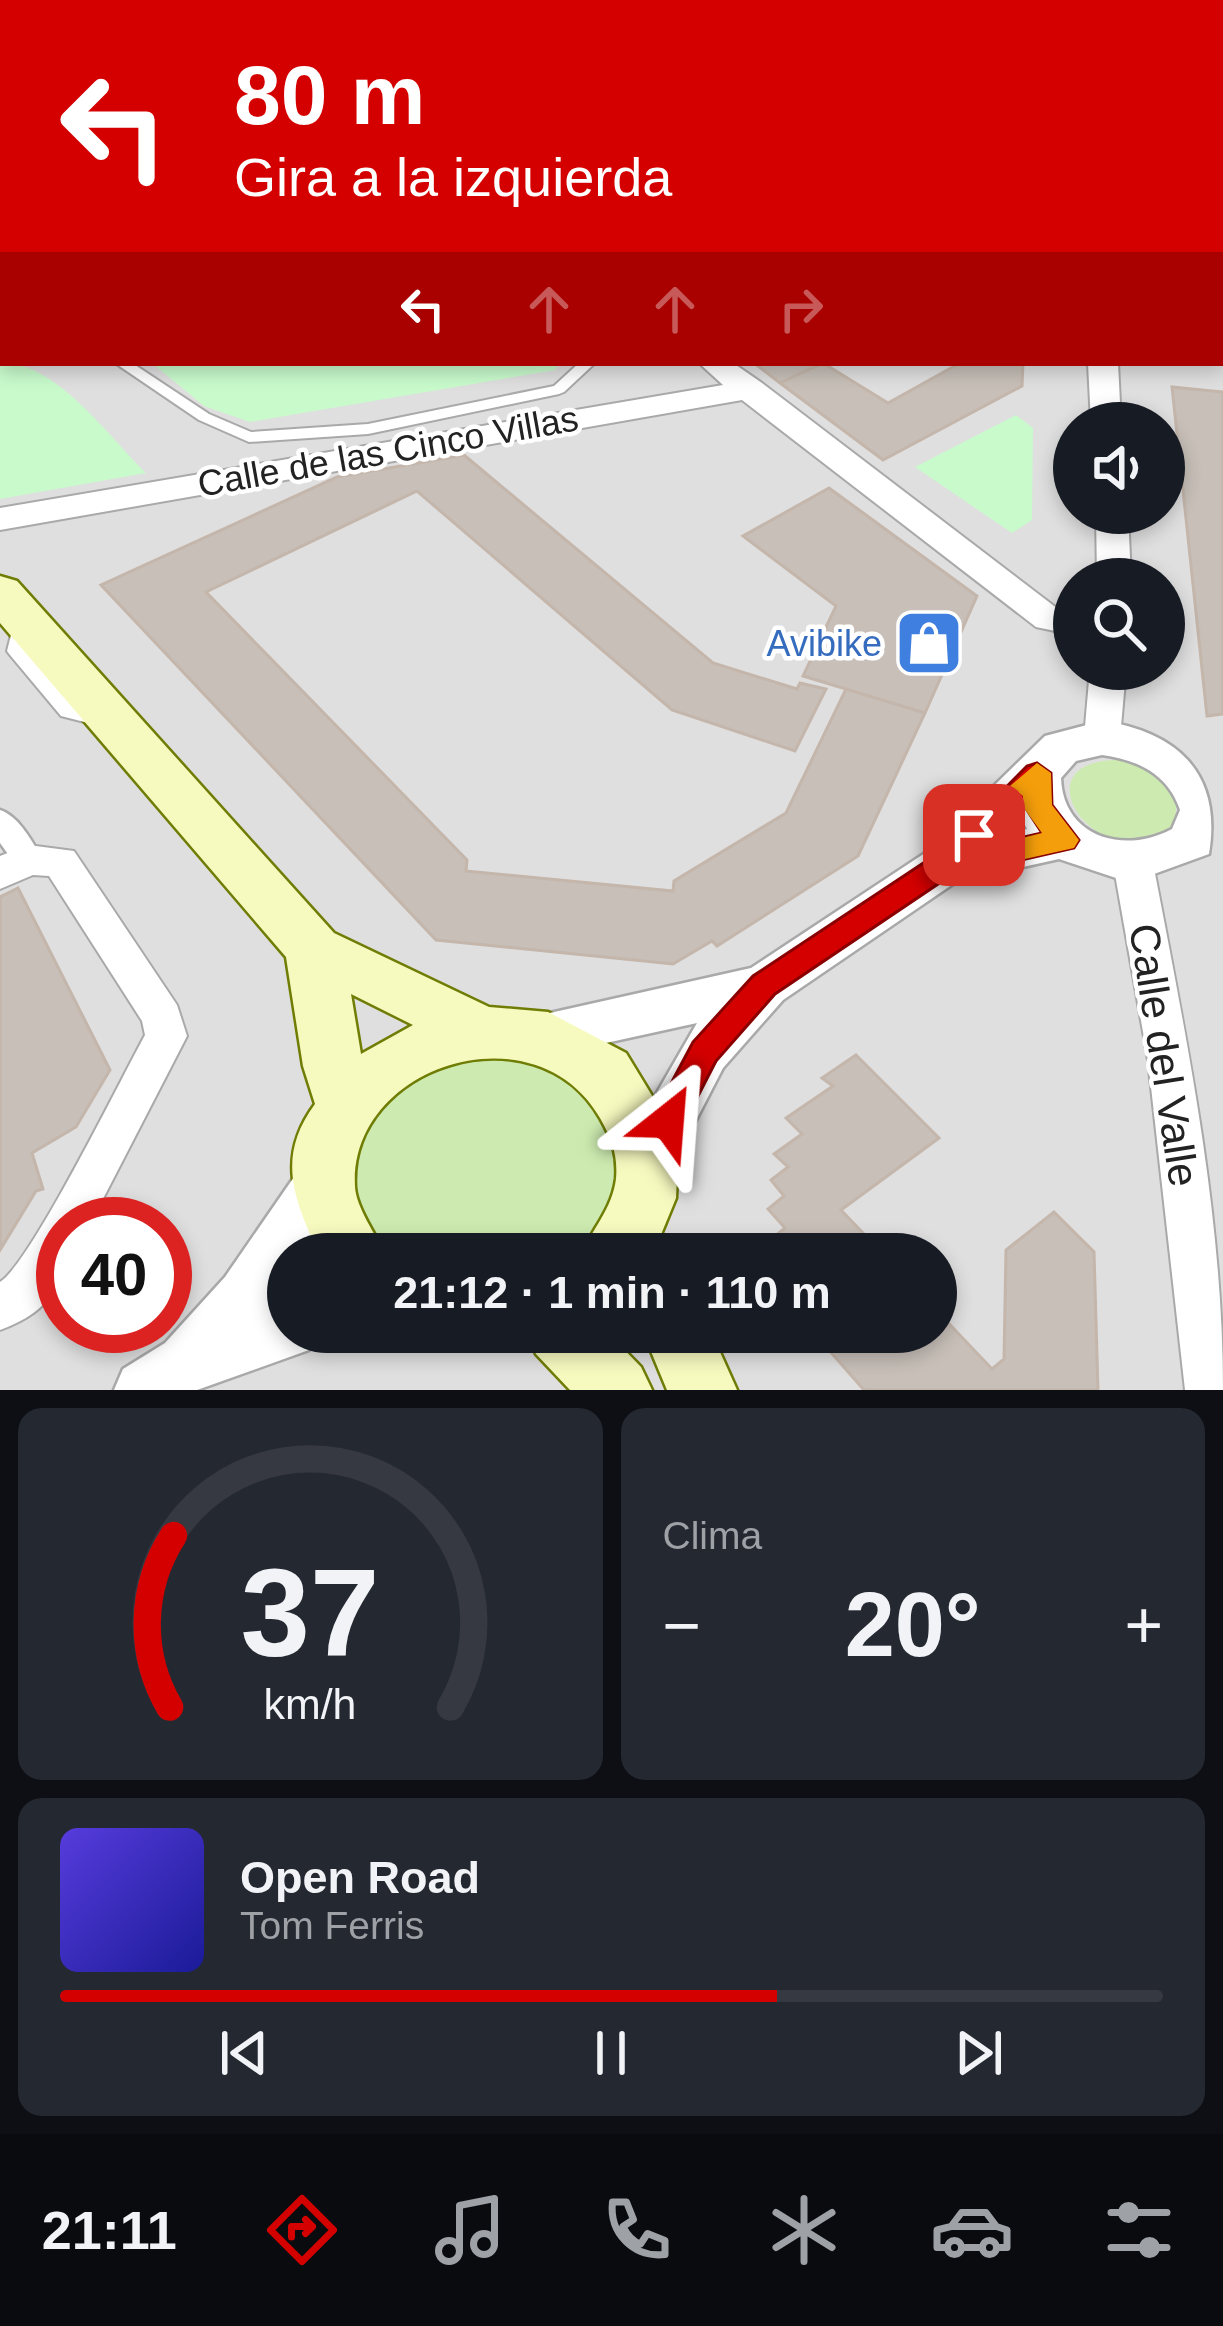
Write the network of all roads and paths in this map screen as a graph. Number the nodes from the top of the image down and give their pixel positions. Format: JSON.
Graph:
{"nodes":[{"id":1,"x":127,"y":366,"type":"edge"},
{"id":2,"x":585,"y":366,"type":"edge"},
{"id":3,"x":719,"y":366,"type":"edge"},
{"id":4,"x":1103,"y":366,"type":"edge"},
{"id":5,"x":751,"y":388,"type":"junction"},
{"id":6,"x":1105,"y":402,"type":"edge"},
{"id":7,"x":13,"y":517,"type":"edge"},
{"id":8,"x":0,"y":547,"type":"edge"},
{"id":9,"x":12,"y":605,"type":"edge"},
{"id":10,"x":1053,"y":620,"type":"edge"},
{"id":11,"x":1106,"y":690,"type":"edge"},
{"id":12,"x":1102,"y":738,"type":"junction"},
{"id":13,"x":1037,"y":773,"type":"junction"},
{"id":14,"x":1211,"y":790,"type":"edge"},
{"id":15,"x":0,"y":821,"type":"edge"},
{"id":16,"x":1064,"y":840,"type":"junction"},
{"id":17,"x":1133,"y":862,"type":"junction"},
{"id":18,"x":942,"y":866,"type":"junction"},
{"id":19,"x":14,"y":867,"type":"edge"},
{"id":20,"x":314,"y":949,"type":"junction"},
{"id":21,"x":764,"y":985,"type":"junction"},
{"id":22,"x":477,"y":1029,"type":"junction"},
{"id":23,"x":542,"y":1035,"type":"junction"},
{"id":24,"x":346,"y":1103,"type":"junction"},
{"id":25,"x":322,"y":1182,"type":"junction"},
{"id":26,"x":80,"y":1197,"type":"edge"},
{"id":27,"x":641,"y":1216,"type":"edge"},
{"id":28,"x":336,"y":1233,"type":"edge"},
{"id":29,"x":36,"y":1277,"type":"edge"},
{"id":30,"x":0,"y":1308,"type":"edge"},
{"id":31,"x":267,"y":1338,"type":"edge"},
{"id":32,"x":581,"y":1353,"type":"edge"},
{"id":33,"x":685,"y":1353,"type":"edge"},
{"id":34,"x":166,"y":1376,"type":"edge"},
{"id":35,"x":617,"y":1390,"type":"edge"},
{"id":36,"x":702,"y":1390,"type":"edge"},
{"id":37,"x":1209,"y":1390,"type":"edge"}],
"edges":[{"from":1,"to":2,"type":"lane"},
{"from":3,"to":5,"type":"street"},
{"from":4,"to":6,"type":"street"},
{"from":5,"to":7,"type":"street","name":"Calle de las Cinco Villas"},
{"from":5,"to":10,"type":"street"},
{"from":7,"to":8,"type":"street","name":"Calle de las Cinco Villas"},
{"from":9,"to":20,"type":"main road"},
{"from":11,"to":12,"type":"street"},
{"from":12,"to":13,"type":"street"},
{"from":12,"to":14,"type":"street"},
{"from":13,"to":16,"type":"street"},
{"from":13,"to":18,"type":"street"},
{"from":14,"to":17,"type":"street"},
{"from":15,"to":19,"type":"street"},
{"from":16,"to":17,"type":"street"},
{"from":16,"to":18,"type":"street"},
{"from":17,"to":37,"type":"street","name":"Calle del Valle"},
{"from":18,"to":21,"type":"street"},
{"from":19,"to":26,"type":"street"},
{"from":20,"to":22,"type":"main road"},
{"from":20,"to":24,"type":"main road"},
{"from":21,"to":23,"type":"street"},
{"from":21,"to":27,"type":"street"},
{"from":22,"to":23,"type":"main road"},
{"from":22,"to":24,"type":"main road"},
{"from":23,"to":27,"type":"main road"},
{"from":24,"to":25,"type":"main road"},
{"from":25,"to":28,"type":"main road"},
{"from":25,"to":34,"type":"street"},
{"from":29,"to":30,"type":"street"},
{"from":31,"to":34,"type":"street"},
{"from":32,"to":35,"type":"main road"},
{"from":33,"to":36,"type":"main road"}]}
